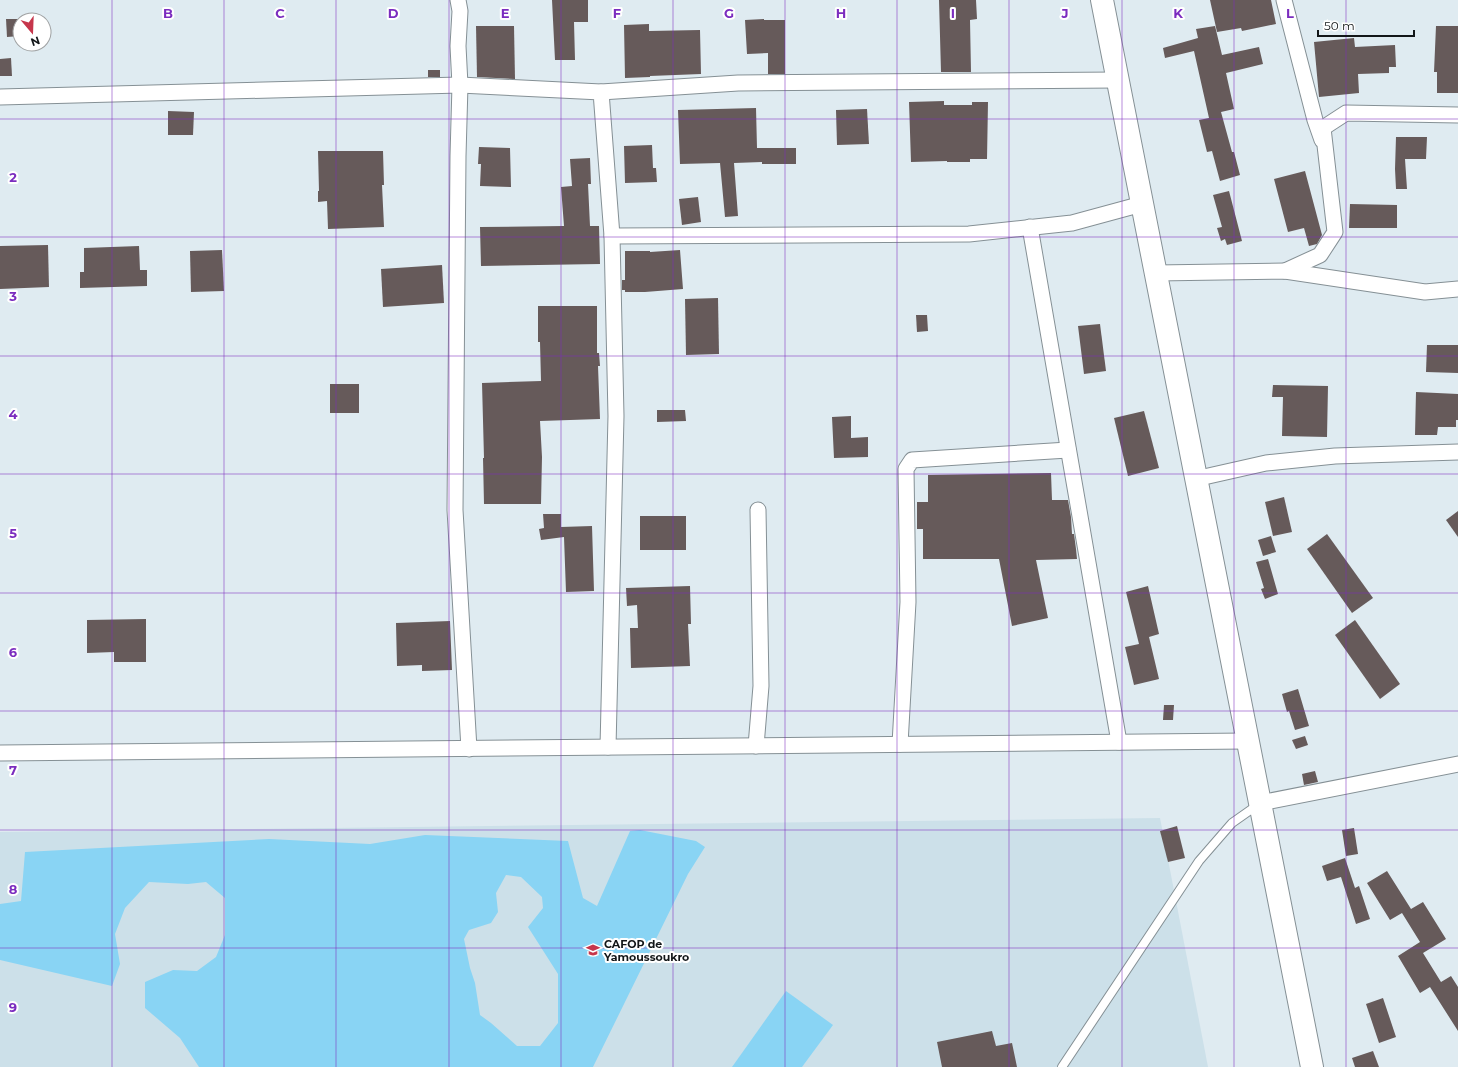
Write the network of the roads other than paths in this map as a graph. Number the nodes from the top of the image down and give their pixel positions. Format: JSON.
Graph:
{"nodes":[{"id":1,"x":458,"y":0,"type":"edge"},
{"id":2,"x":1102,"y":0,"type":"edge"},
{"id":3,"x":1284,"y":0,"type":"edge"},
{"id":4,"x":1118,"y":80,"type":"junction"},
{"id":5,"x":460,"y":85,"type":"junction"},
{"id":6,"x":601,"y":92,"type":"junction"},
{"id":7,"x":0,"y":97,"type":"edge"},
{"id":8,"x":1458,"y":115,"type":"edge"},
{"id":9,"x":1324,"y":146,"type":"junction"},
{"id":10,"x":1142,"y":204,"type":"junction"},
{"id":11,"x":1030,"y":227,"type":"junction"},
{"id":12,"x":612,"y":236,"type":"junction"},
{"id":13,"x":1285,"y":271,"type":"junction"},
{"id":14,"x":1156,"y":272,"type":"junction"},
{"id":15,"x":1458,"y":289,"type":"edge"},
{"id":16,"x":1068,"y":450,"type":"junction"},
{"id":17,"x":1458,"y":452,"type":"edge"},
{"id":18,"x":1195,"y":479,"type":"junction"},
{"id":19,"x":758,"y":510,"type":"dead end"},
{"id":20,"x":1248,"y":741,"type":"junction"},
{"id":21,"x":1119,"y":742,"type":"junction"},
{"id":22,"x":900,"y":744,"type":"junction"},
{"id":23,"x":756,"y":746,"type":"junction"},
{"id":24,"x":608,"y":747,"type":"junction"},
{"id":25,"x":469,"y":749,"type":"junction"},
{"id":26,"x":0,"y":753,"type":"edge"},
{"id":27,"x":1458,"y":764,"type":"edge"},
{"id":28,"x":1260,"y":803,"type":"junction"},
{"id":29,"x":1062,"y":1067,"type":"edge"},
{"id":30,"x":1312,"y":1067,"type":"edge"}],
"edges":[{"from":1,"to":5,"type":"street"},
{"from":2,"to":4,"type":"street"},
{"from":3,"to":9,"type":"street"},
{"from":4,"to":6,"type":"street"},
{"from":4,"to":10,"type":"street"},
{"from":5,"to":6,"type":"street"},
{"from":5,"to":7,"type":"street"},
{"from":5,"to":25,"type":"street"},
{"from":6,"to":12,"type":"street"},
{"from":8,"to":9,"type":"street"},
{"from":9,"to":13,"type":"street"},
{"from":10,"to":11,"type":"street"},
{"from":10,"to":14,"type":"street"},
{"from":11,"to":12,"type":"street"},
{"from":11,"to":16,"type":"street"},
{"from":12,"to":24,"type":"street"},
{"from":13,"to":14,"type":"street"},
{"from":13,"to":15,"type":"street"},
{"from":14,"to":18,"type":"street"},
{"from":16,"to":21,"type":"street"},
{"from":16,"to":22,"type":"street"},
{"from":17,"to":18,"type":"street"},
{"from":18,"to":20,"type":"street"},
{"from":19,"to":23,"type":"street"},
{"from":20,"to":21,"type":"street"},
{"from":20,"to":28,"type":"street"},
{"from":21,"to":22,"type":"street"},
{"from":22,"to":23,"type":"street"},
{"from":23,"to":24,"type":"street"},
{"from":24,"to":25,"type":"street"},
{"from":25,"to":26,"type":"street"},
{"from":27,"to":28,"type":"street"},
{"from":28,"to":29,"type":"lane"},
{"from":28,"to":30,"type":"street"}]}
